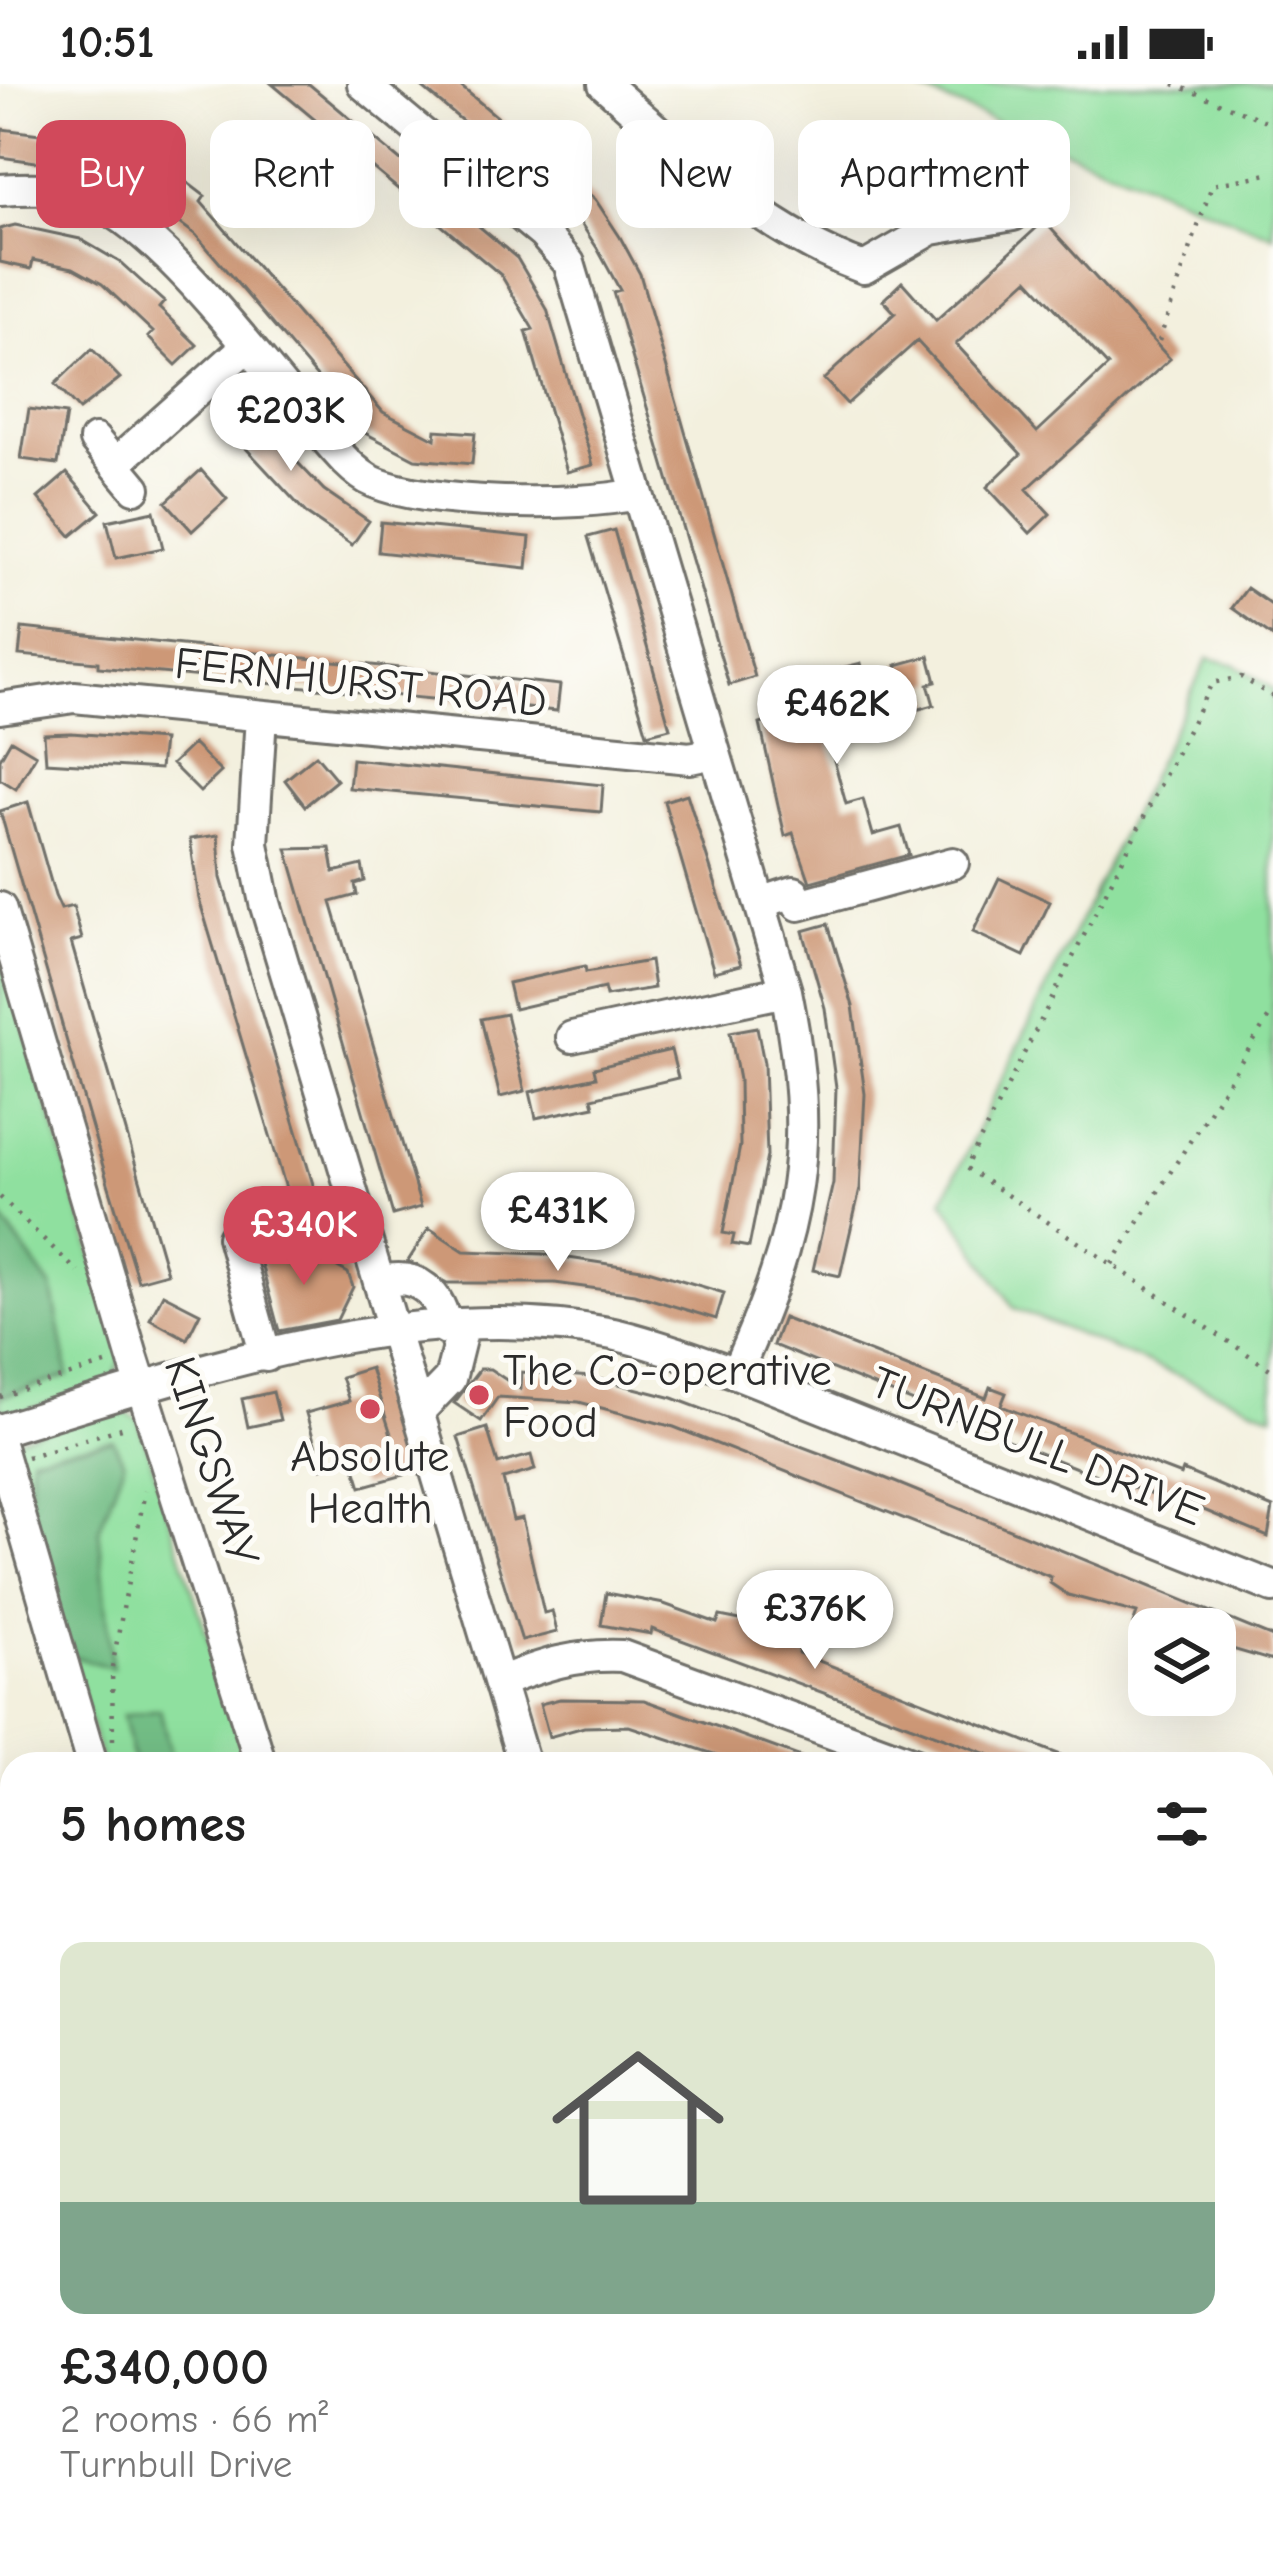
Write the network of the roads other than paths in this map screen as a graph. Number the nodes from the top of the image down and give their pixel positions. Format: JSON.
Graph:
{"nodes":[{"id":1,"x":363,"y":84,"type":"edge"},
{"id":2,"x":604,"y":84,"type":"edge"},
{"id":3,"x":0,"y":190,"type":"edge"},
{"id":4,"x":938,"y":228,"type":"edge"},
{"id":5,"x":246,"y":347,"type":"junction"},
{"id":6,"x":115,"y":464,"type":"dead end"},
{"id":7,"x":637,"y":494,"type":"junction"},
{"id":8,"x":0,"y":708,"type":"edge"},
{"id":9,"x":261,"y":716,"type":"junction"},
{"id":10,"x":714,"y":753,"type":"junction"},
{"id":11,"x":953,"y":862,"type":"dead end"},
{"id":12,"x":760,"y":903,"type":"junction"},
{"id":13,"x":0,"y":908,"type":"edge"},
{"id":14,"x":786,"y":992,"type":"junction"},
{"id":15,"x":572,"y":1037,"type":"dead end"},
{"id":16,"x":233,"y":1237,"type":"dead end"},
{"id":17,"x":380,"y":1282,"type":"junction"},
{"id":18,"x":454,"y":1328,"type":"junction"},
{"id":19,"x":394,"y":1333,"type":"junction"},
{"id":20,"x":266,"y":1356,"type":"junction"},
{"id":21,"x":736,"y":1373,"type":"junction"},
{"id":22,"x":143,"y":1387,"type":"junction"},
{"id":23,"x":419,"y":1412,"type":"junction"},
{"id":24,"x":0,"y":1430,"type":"edge"},
{"id":25,"x":2,"y":1455,"type":"edge"},
{"id":26,"x":1273,"y":1587,"type":"edge"},
{"id":27,"x":500,"y":1682,"type":"junction"},
{"id":28,"x":101,"y":1752,"type":"edge"},
{"id":29,"x":257,"y":1752,"type":"edge"},
{"id":30,"x":520,"y":1752,"type":"edge"},
{"id":31,"x":883,"y":1752,"type":"edge"}],
"edges":[{"from":1,"to":7,"type":"street"},
{"from":2,"to":4,"type":"street"},
{"from":3,"to":5,"type":"street"},
{"from":5,"to":6,"type":"street"},
{"from":5,"to":7,"type":"street"},
{"from":7,"to":10,"type":"street"},
{"from":8,"to":9,"type":"street","name":"FERNHURST ROAD"},
{"from":9,"to":10,"type":"street","name":"FERNHURST ROAD"},
{"from":9,"to":17,"type":"street"},
{"from":10,"to":12,"type":"street"},
{"from":11,"to":12,"type":"street"},
{"from":12,"to":14,"type":"street"},
{"from":13,"to":22,"type":"street","name":"KINGSWAY"},
{"from":14,"to":15,"type":"street"},
{"from":14,"to":21,"type":"street"},
{"from":16,"to":20,"type":"street"},
{"from":17,"to":18,"type":"street"},
{"from":17,"to":19,"type":"street"},
{"from":18,"to":19,"type":"street","name":"TURNBULL DRIVE"},
{"from":18,"to":21,"type":"street","name":"TURNBULL DRIVE"},
{"from":18,"to":23,"type":"street"},
{"from":19,"to":20,"type":"street","name":"TURNBULL DRIVE"},
{"from":19,"to":23,"type":"street"},
{"from":20,"to":22,"type":"street","name":"TURNBULL DRIVE"},
{"from":21,"to":26,"type":"street","name":"TURNBULL DRIVE"},
{"from":22,"to":24,"type":"street","name":"TURNBULL DRIVE"},
{"from":22,"to":29,"type":"street","name":"KINGSWAY"},
{"from":23,"to":27,"type":"street"},
{"from":25,"to":28,"type":"street"},
{"from":27,"to":30,"type":"street"},
{"from":27,"to":31,"type":"street"}]}
